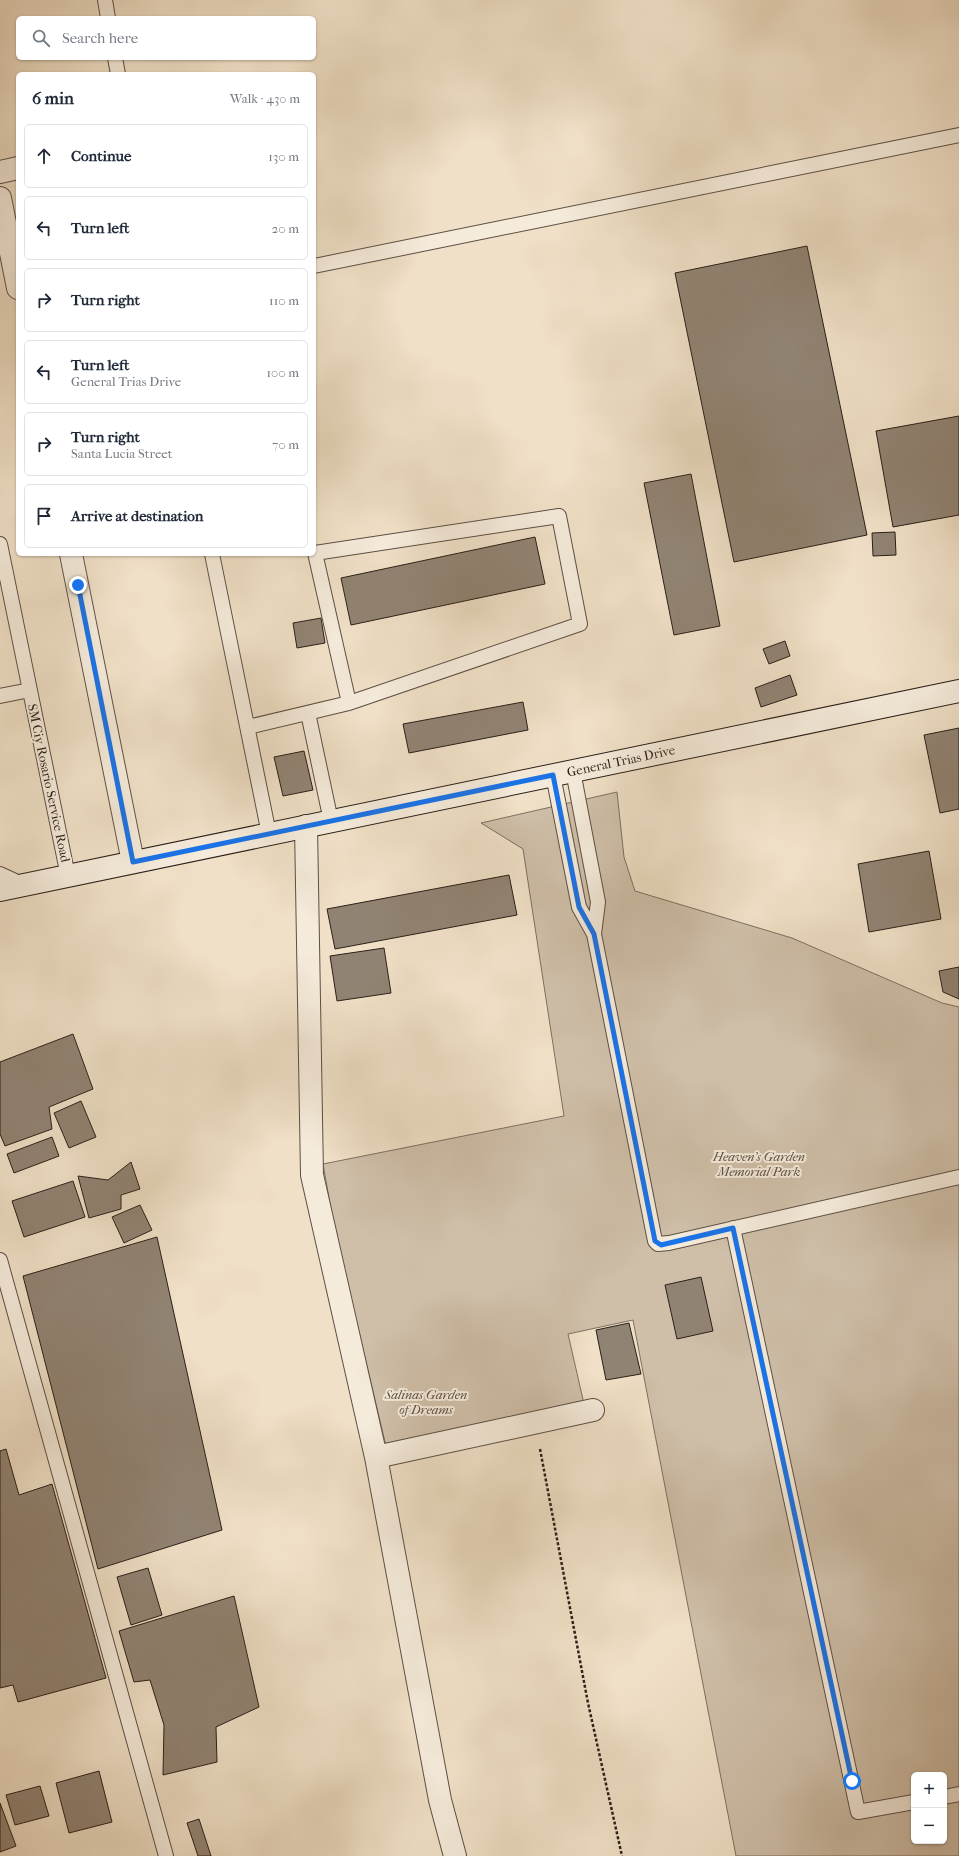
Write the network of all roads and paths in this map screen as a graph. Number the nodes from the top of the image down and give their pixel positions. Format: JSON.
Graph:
{"nodes":[{"id":1,"x":105,"y":0,"type":"edge"},
{"id":2,"x":108,"y":16,"type":"edge"},
{"id":3,"x":115,"y":60,"type":"edge"},
{"id":4,"x":118,"y":72,"type":"edge"},
{"id":5,"x":959,"y":135,"type":"edge"},
{"id":6,"x":16,"y":168,"type":"edge"},
{"id":7,"x":0,"y":172,"type":"edge"},
{"id":8,"x":0,"y":198,"type":"edge"},
{"id":9,"x":316,"y":266,"type":"edge"},
{"id":10,"x":16,"y":278,"type":"edge"},
{"id":11,"x":0,"y":544,"type":"edge"},
{"id":12,"x":316,"y":553,"type":"edge"},
{"id":13,"x":71,"y":556,"type":"edge"},
{"id":14,"x":212,"y":556,"type":"edge"},
{"id":15,"x":316,"y":556,"type":"edge"},
{"id":16,"x":5,"y":595,"type":"edge"},
{"id":17,"x":30,"y":690,"type":"junction"},
{"id":18,"x":959,"y":691,"type":"edge"},
{"id":19,"x":0,"y":696,"type":"edge"},
{"id":20,"x":349,"y":703,"type":"junction"},
{"id":21,"x":308,"y":713,"type":"junction"},
{"id":22,"x":248,"y":727,"type":"junction"},
{"id":23,"x":563,"y":773,"type":"junction"},
{"id":24,"x":331,"y":821,"type":"junction"},
{"id":25,"x":306,"y":826,"type":"junction"},
{"id":26,"x":269,"y":834,"type":"junction"},
{"id":27,"x":133,"y":862,"type":"junction"},
{"id":28,"x":0,"y":874,"type":"edge"},
{"id":29,"x":68,"y":876,"type":"junction"},
{"id":30,"x":24,"y":885,"type":"junction"},
{"id":31,"x":0,"y":890,"type":"edge"},
{"id":32,"x":594,"y":934,"type":"junction"},
{"id":33,"x":959,"y":1177,"type":"edge"},
{"id":34,"x":733,"y":1228,"type":"junction"},
{"id":35,"x":0,"y":1260,"type":"edge"},
{"id":36,"x":593,"y":1410,"type":"dead end"},
{"id":37,"x":535,"y":1423,"type":"junction"},
{"id":38,"x":376,"y":1457,"type":"junction"},
{"id":39,"x":959,"y":1794,"type":"edge"},
{"id":40,"x":947,"y":1796,"type":"edge"},
{"id":41,"x":911,"y":1803,"type":"edge"},
{"id":42,"x":166,"y":1856,"type":"edge"},
{"id":43,"x":455,"y":1856,"type":"edge"},
{"id":44,"x":622,"y":1856,"type":"edge"}],
"edges":[{"from":1,"to":2,"type":"lane"},
{"from":3,"to":4,"type":"lane"},
{"from":5,"to":9,"type":"lane"},
{"from":6,"to":7,"type":"street"},
{"from":8,"to":10,"type":"street"},
{"from":11,"to":16,"type":"lane","name":"SM Ciy Rosario Service Road"},
{"from":12,"to":20,"type":"lane"},
{"from":13,"to":27,"type":"street"},
{"from":14,"to":22,"type":"lane"},
{"from":15,"to":20,"type":"lane"},
{"from":16,"to":17,"type":"lane","name":"SM Ciy Rosario Service Road"},
{"from":17,"to":19,"type":"lane","name":"SM Ciy Rosario Service Road"},
{"from":17,"to":29,"type":"lane","name":"SM Ciy Rosario Service Road"},
{"from":18,"to":23,"type":"street","name":"General Trias Drive"},
{"from":20,"to":21,"type":"lane"},
{"from":21,"to":22,"type":"lane"},
{"from":21,"to":24,"type":"lane"},
{"from":22,"to":26,"type":"lane"},
{"from":23,"to":24,"type":"street","name":"General Trias Drive"},
{"from":23,"to":32,"type":"lane"},
{"from":23,"to":32,"type":"lane"},
{"from":24,"to":25,"type":"street","name":"General Trias Drive"},
{"from":25,"to":26,"type":"street","name":"General Trias Drive"},
{"from":25,"to":38,"type":"street"},
{"from":26,"to":27,"type":"street","name":"General Trias Drive"},
{"from":27,"to":29,"type":"street","name":"General Trias Drive"},
{"from":28,"to":30,"type":"lane"},
{"from":29,"to":30,"type":"street","name":"General Trias Drive"},
{"from":30,"to":31,"type":"street","name":"General Trias Drive"},
{"from":32,"to":34,"type":"lane"},
{"from":33,"to":34,"type":"lane"},
{"from":34,"to":41,"type":"lane"},
{"from":35,"to":42,"type":"lane"},
{"from":36,"to":37,"type":"street"},
{"from":37,"to":38,"type":"street"},
{"from":37,"to":44,"type":"path"},
{"from":38,"to":43,"type":"street"},
{"from":39,"to":40,"type":"lane"}]}
